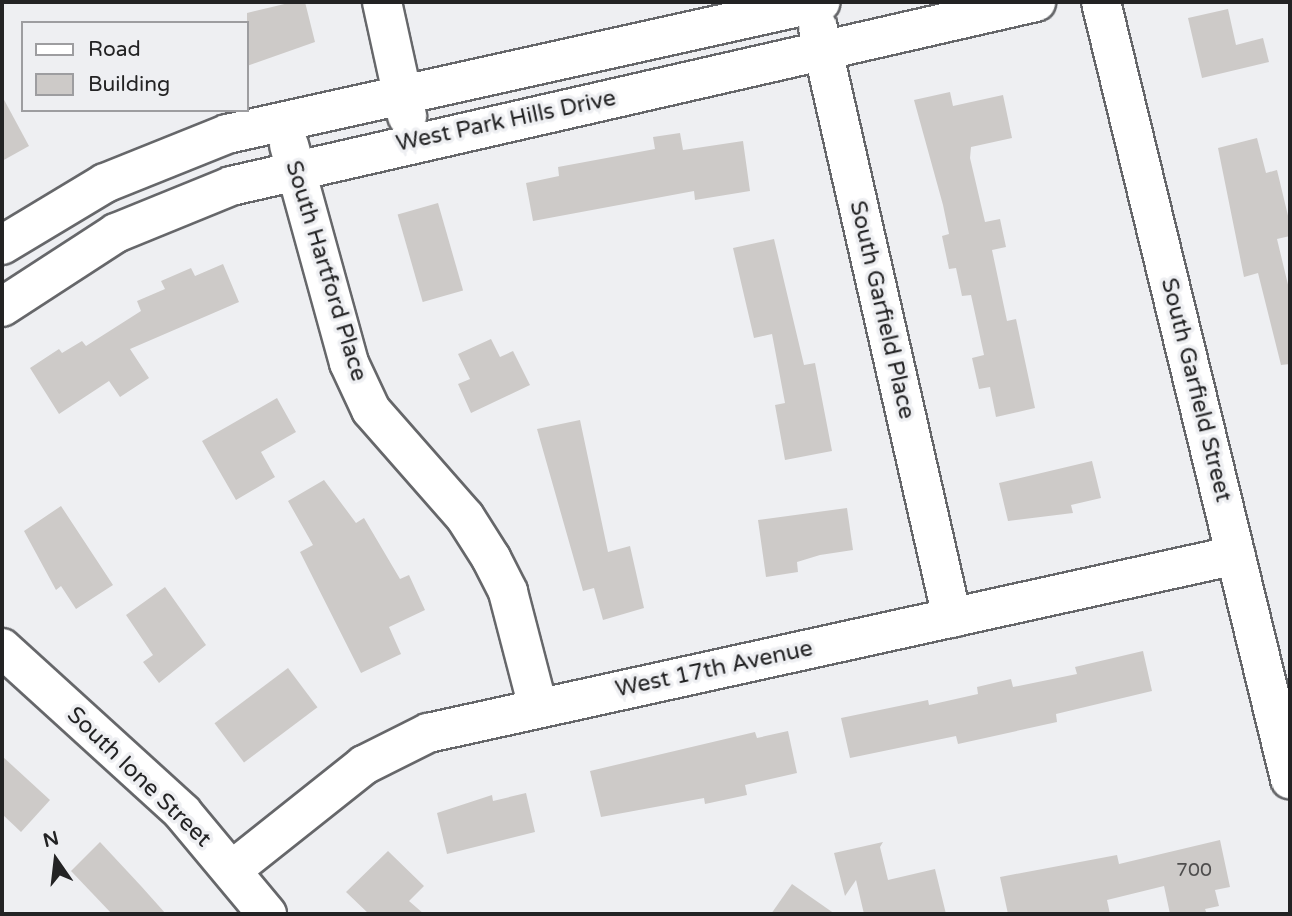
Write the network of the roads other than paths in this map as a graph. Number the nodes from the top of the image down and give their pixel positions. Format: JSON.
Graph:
{"nodes":[{"id":1,"x":382,"y":2,"type":"edge"},
{"id":2,"x":815,"y":2,"type":"edge"},
{"id":3,"x":1035,"y":2,"type":"edge"},
{"id":4,"x":1101,"y":2,"type":"edge"},
{"id":5,"x":823,"y":52,"type":"junction"},
{"id":6,"x":402,"y":93,"type":"junction"},
{"id":7,"x":284,"y":119,"type":"junction"},
{"id":8,"x":413,"y":142,"type":"junction"},
{"id":9,"x":295,"y":169,"type":"junction"},
{"id":10,"x":2,"y":245,"type":"edge"},
{"id":11,"x":2,"y":307,"type":"edge"},
{"id":12,"x":1236,"y":555,"type":"junction"},
{"id":13,"x":953,"y":618,"type":"junction"},
{"id":14,"x":2,"y":648,"type":"edge"},
{"id":15,"x":538,"y":707,"type":"junction"},
{"id":16,"x":1290,"y":779,"type":"edge"},
{"id":17,"x":232,"y":870,"type":"junction"},
{"id":18,"x":267,"y":914,"type":"edge"}],
"edges":[{"from":1,"to":6,"type":"street"},
{"from":2,"to":5,"type":"street","name":"South Garfield Place"},
{"from":2,"to":6,"type":"street"},
{"from":3,"to":5,"type":"street","name":"West Park Hills Drive"},
{"from":4,"to":12,"type":"street","name":"South Garfield Street"},
{"from":5,"to":8,"type":"street","name":"West Park Hills Drive"},
{"from":5,"to":13,"type":"street","name":"South Garfield Place"},
{"from":6,"to":7,"type":"street"},
{"from":6,"to":8,"type":"street"},
{"from":7,"to":9,"type":"street","name":"South Hartford Place"},
{"from":7,"to":10,"type":"street"},
{"from":8,"to":9,"type":"street","name":"West Park Hills Drive"},
{"from":9,"to":11,"type":"street","name":"West Park Hills Drive"},
{"from":9,"to":15,"type":"street","name":"South Hartford Place"},
{"from":12,"to":13,"type":"street","name":"West 17th Avenue"},
{"from":12,"to":16,"type":"street","name":"South Garfield Street"},
{"from":13,"to":15,"type":"street","name":"West 17th Avenue"},
{"from":14,"to":17,"type":"street","name":"South Ione Street"},
{"from":15,"to":17,"type":"street","name":"West 17th Avenue"},
{"from":17,"to":18,"type":"street","name":"South Ione Street"}]}
